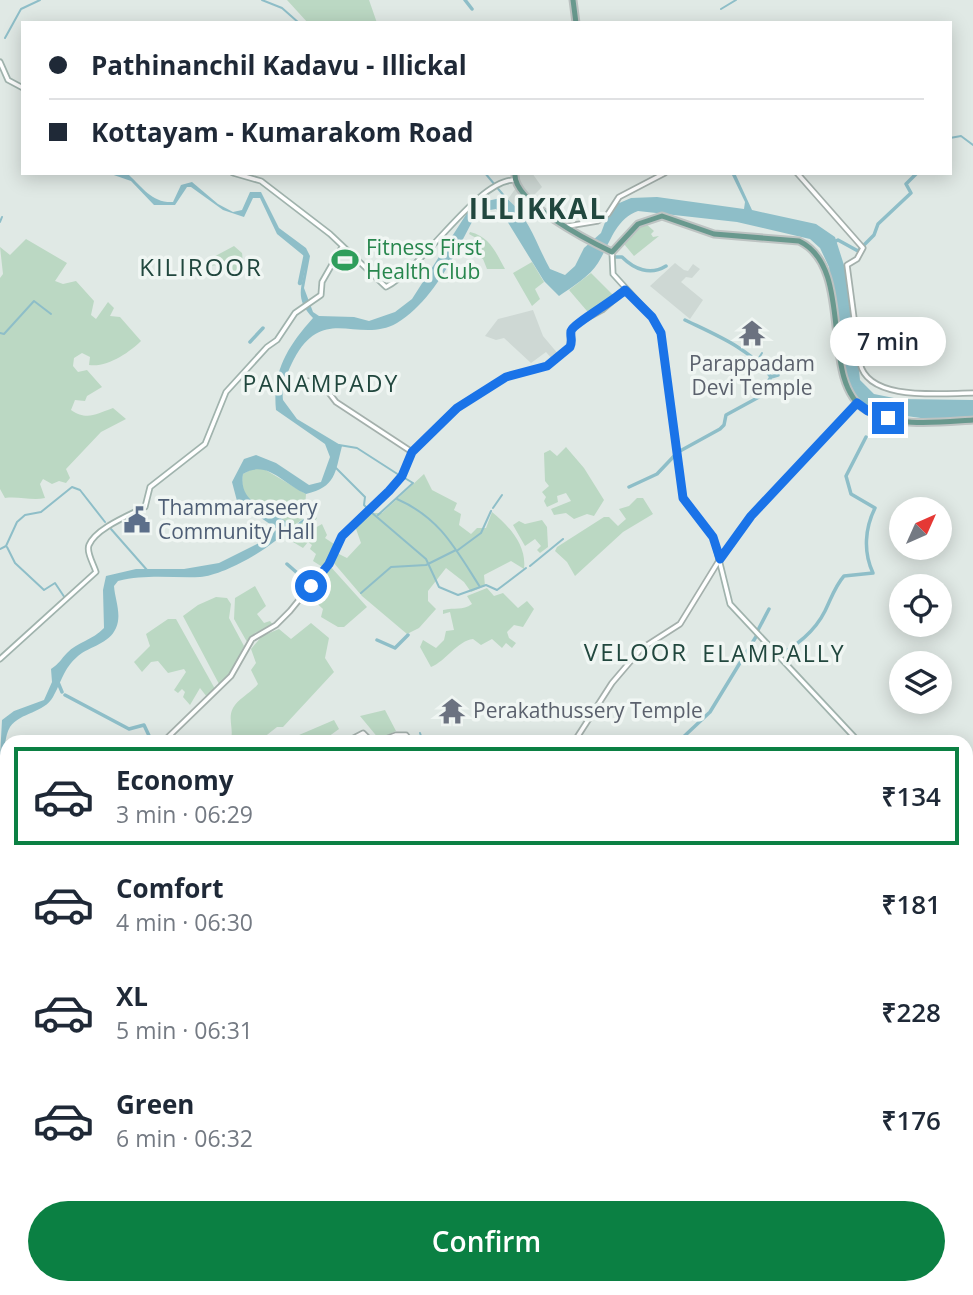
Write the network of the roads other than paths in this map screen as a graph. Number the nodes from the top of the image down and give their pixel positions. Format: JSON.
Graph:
{"nodes":[{"id":1,"x":573,"y":0,"type":"edge"},
{"id":2,"x":576,"y":21,"type":"edge"},
{"id":3,"x":0,"y":62,"type":"edge"},
{"id":4,"x":21,"y":87,"type":"edge"},
{"id":5,"x":240,"y":175,"type":"edge"},
{"id":6,"x":661,"y":175,"type":"edge"},
{"id":7,"x":799,"y":175,"type":"edge"},
{"id":8,"x":515,"y":177,"type":"edge"},
{"id":9,"x":566,"y":227,"type":"junction"},
{"id":10,"x":342,"y":247,"type":"junction"},
{"id":11,"x":611,"y":251,"type":"junction"},
{"id":12,"x":625,"y":290,"type":"junction"},
{"id":13,"x":308,"y":381,"type":"dead end"},
{"id":14,"x":973,"y":393,"type":"edge"},
{"id":15,"x":857,"y":403,"type":"junction"},
{"id":16,"x":973,"y":420,"type":"edge"},
{"id":17,"x":412,"y":452,"type":"junction"},
{"id":18,"x":720,"y":559,"type":"junction"},
{"id":19,"x":0,"y":659,"type":"edge"},
{"id":20,"x":170,"y":735,"type":"edge"},
{"id":21,"x":579,"y":735,"type":"edge"},
{"id":22,"x":852,"y":735,"type":"edge"}],
"edges":[{"from":1,"to":2,"type":"main road"},
{"from":3,"to":4,"type":"street"},
{"from":5,"to":10,"type":"street"},
{"from":6,"to":9,"type":"street"},
{"from":7,"to":14,"type":"street"},
{"from":8,"to":9,"type":"main road"},
{"from":8,"to":10,"type":"street"},
{"from":9,"to":11,"type":"main road"},
{"from":10,"to":19,"type":"street"},
{"from":11,"to":12,"type":"street"},
{"from":11,"to":15,"type":"main road"},
{"from":12,"to":17,"type":"street"},
{"from":12,"to":18,"type":"street"},
{"from":13,"to":17,"type":"street"},
{"from":15,"to":16,"type":"main road"},
{"from":15,"to":18,"type":"street"},
{"from":17,"to":20,"type":"street"},
{"from":18,"to":21,"type":"street"},
{"from":18,"to":22,"type":"street"}]}
